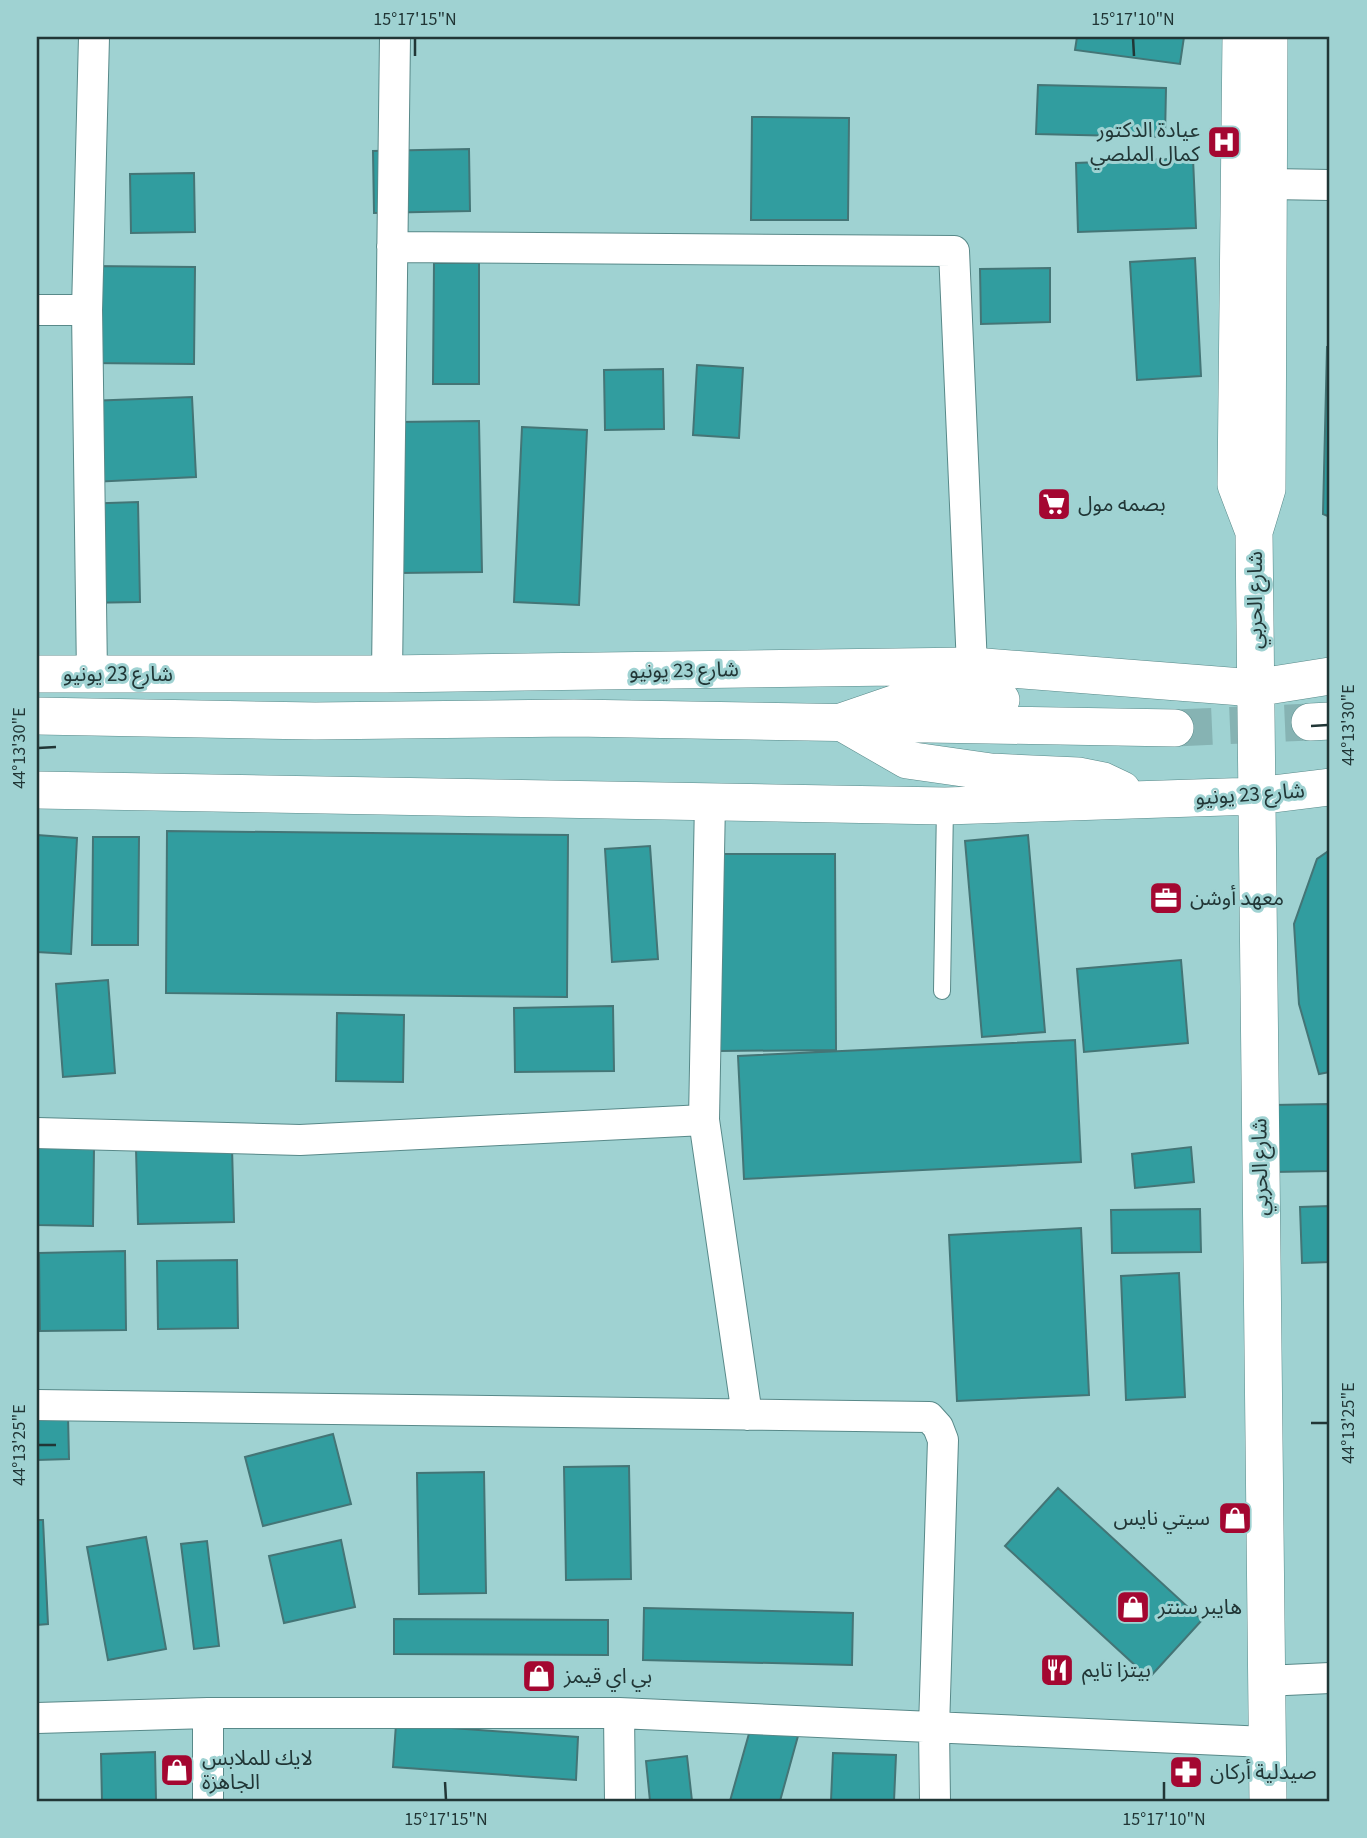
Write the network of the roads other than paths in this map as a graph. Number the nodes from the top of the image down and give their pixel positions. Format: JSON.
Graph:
{"nodes":[{"id":1,"x":94,"y":37,"type":"edge"},
{"id":2,"x":395,"y":37,"type":"edge"},
{"id":3,"x":1241,"y":37,"type":"edge"},
{"id":4,"x":1269,"y":37,"type":"edge"},
{"id":5,"x":1269,"y":184,"type":"junction"},
{"id":6,"x":1330,"y":185,"type":"edge"},
{"id":7,"x":392,"y":247,"type":"junction"},
{"id":8,"x":37,"y":310,"type":"edge"},
{"id":9,"x":88,"y":310,"type":"junction"},
{"id":10,"x":1254,"y":532,"type":"junction"},
{"id":11,"x":972,"y":666,"type":"junction"},
{"id":12,"x":37,"y":674,"type":"edge"},
{"id":13,"x":387,"y":674,"type":"junction"},
{"id":14,"x":92,"y":675,"type":"junction"},
{"id":15,"x":1330,"y":676,"type":"edge"},
{"id":16,"x":1156,"y":681,"type":"junction"},
{"id":17,"x":1255,"y":688,"type":"junction"},
{"id":18,"x":37,"y":716,"type":"edge"},
{"id":19,"x":841,"y":722,"type":"junction"},
{"id":20,"x":1175,"y":728,"type":"tunnel mouth"},
{"id":21,"x":1330,"y":787,"type":"edge"},
{"id":22,"x":37,"y":790,"type":"edge"},
{"id":23,"x":1256,"y":796,"type":"junction"},
{"id":24,"x":1140,"y":800,"type":"junction"},
{"id":25,"x":710,"y":801,"type":"junction"},
{"id":26,"x":944,"y":806,"type":"junction"},
{"id":27,"x":942,"y":991,"type":"dead end"},
{"id":28,"x":704,"y":1120,"type":"junction"},
{"id":29,"x":37,"y":1133,"type":"edge"},
{"id":30,"x":37,"y":1405,"type":"edge"},
{"id":31,"x":747,"y":1415,"type":"junction"},
{"id":32,"x":1330,"y":1678,"type":"edge"},
{"id":33,"x":1265,"y":1681,"type":"junction"},
{"id":34,"x":208,"y":1713,"type":"junction"},
{"id":35,"x":620,"y":1713,"type":"junction"},
{"id":36,"x":37,"y":1718,"type":"edge"},
{"id":37,"x":934,"y":1728,"type":"junction"},
{"id":38,"x":1266,"y":1742,"type":"junction"},
{"id":39,"x":208,"y":1801,"type":"edge"},
{"id":40,"x":620,"y":1801,"type":"edge"},
{"id":41,"x":936,"y":1801,"type":"edge"},
{"id":42,"x":1268,"y":1801,"type":"edge"}],
"edges":[{"from":1,"to":9,"type":"street"},
{"from":2,"to":7,"type":"street"},
{"from":3,"to":10,"type":"street","name":"شارع الحربي"},
{"from":4,"to":5,"type":"street","name":"شارع الحربي"},
{"from":5,"to":6,"type":"street"},
{"from":5,"to":10,"type":"street","name":"شارع الحربي"},
{"from":7,"to":11,"type":"street"},
{"from":7,"to":13,"type":"street"},
{"from":8,"to":9,"type":"street"},
{"from":9,"to":14,"type":"street"},
{"from":10,"to":17,"type":"street","name":"شارع الحربي"},
{"from":11,"to":13,"type":"street","name":"شارع 23 يونيو"},
{"from":11,"to":16,"type":"street","name":"شارع 23 يونيو"},
{"from":12,"to":14,"type":"street","name":"شارع 23 يونيو"},
{"from":13,"to":14,"type":"street","name":"شارع 23 يونيو"},
{"from":15,"to":17,"type":"street","name":"شارع 23 يونيو"},
{"from":16,"to":17,"type":"street","name":"شارع 23 يونيو"},
{"from":16,"to":19,"type":"street"},
{"from":17,"to":23,"type":"street","name":"شارع الحربي"},
{"from":18,"to":19,"type":"street"},
{"from":19,"to":20,"type":"street"},
{"from":19,"to":24,"type":"street"},
{"from":21,"to":23,"type":"street","name":"شارع 23 يونيو"},
{"from":22,"to":25,"type":"street","name":"شارع 23 يونيو"},
{"from":23,"to":24,"type":"street","name":"شارع 23 يونيو"},
{"from":23,"to":33,"type":"street","name":"شارع الحربي"},
{"from":24,"to":26,"type":"street","name":"شارع 23 يونيو"},
{"from":25,"to":26,"type":"street","name":"شارع 23 يونيو"},
{"from":25,"to":28,"type":"street"},
{"from":26,"to":27,"type":"lane"},
{"from":28,"to":29,"type":"street"},
{"from":28,"to":31,"type":"street"},
{"from":30,"to":31,"type":"street"},
{"from":31,"to":37,"type":"street"},
{"from":32,"to":33,"type":"street"},
{"from":33,"to":38,"type":"street","name":"شارع الحربي"},
{"from":34,"to":35,"type":"street"},
{"from":34,"to":36,"type":"street"},
{"from":34,"to":39,"type":"street"},
{"from":35,"to":37,"type":"street"},
{"from":35,"to":40,"type":"street"},
{"from":37,"to":38,"type":"street"},
{"from":37,"to":41,"type":"street"},
{"from":38,"to":42,"type":"street","name":"شارع الحربي"}]}
